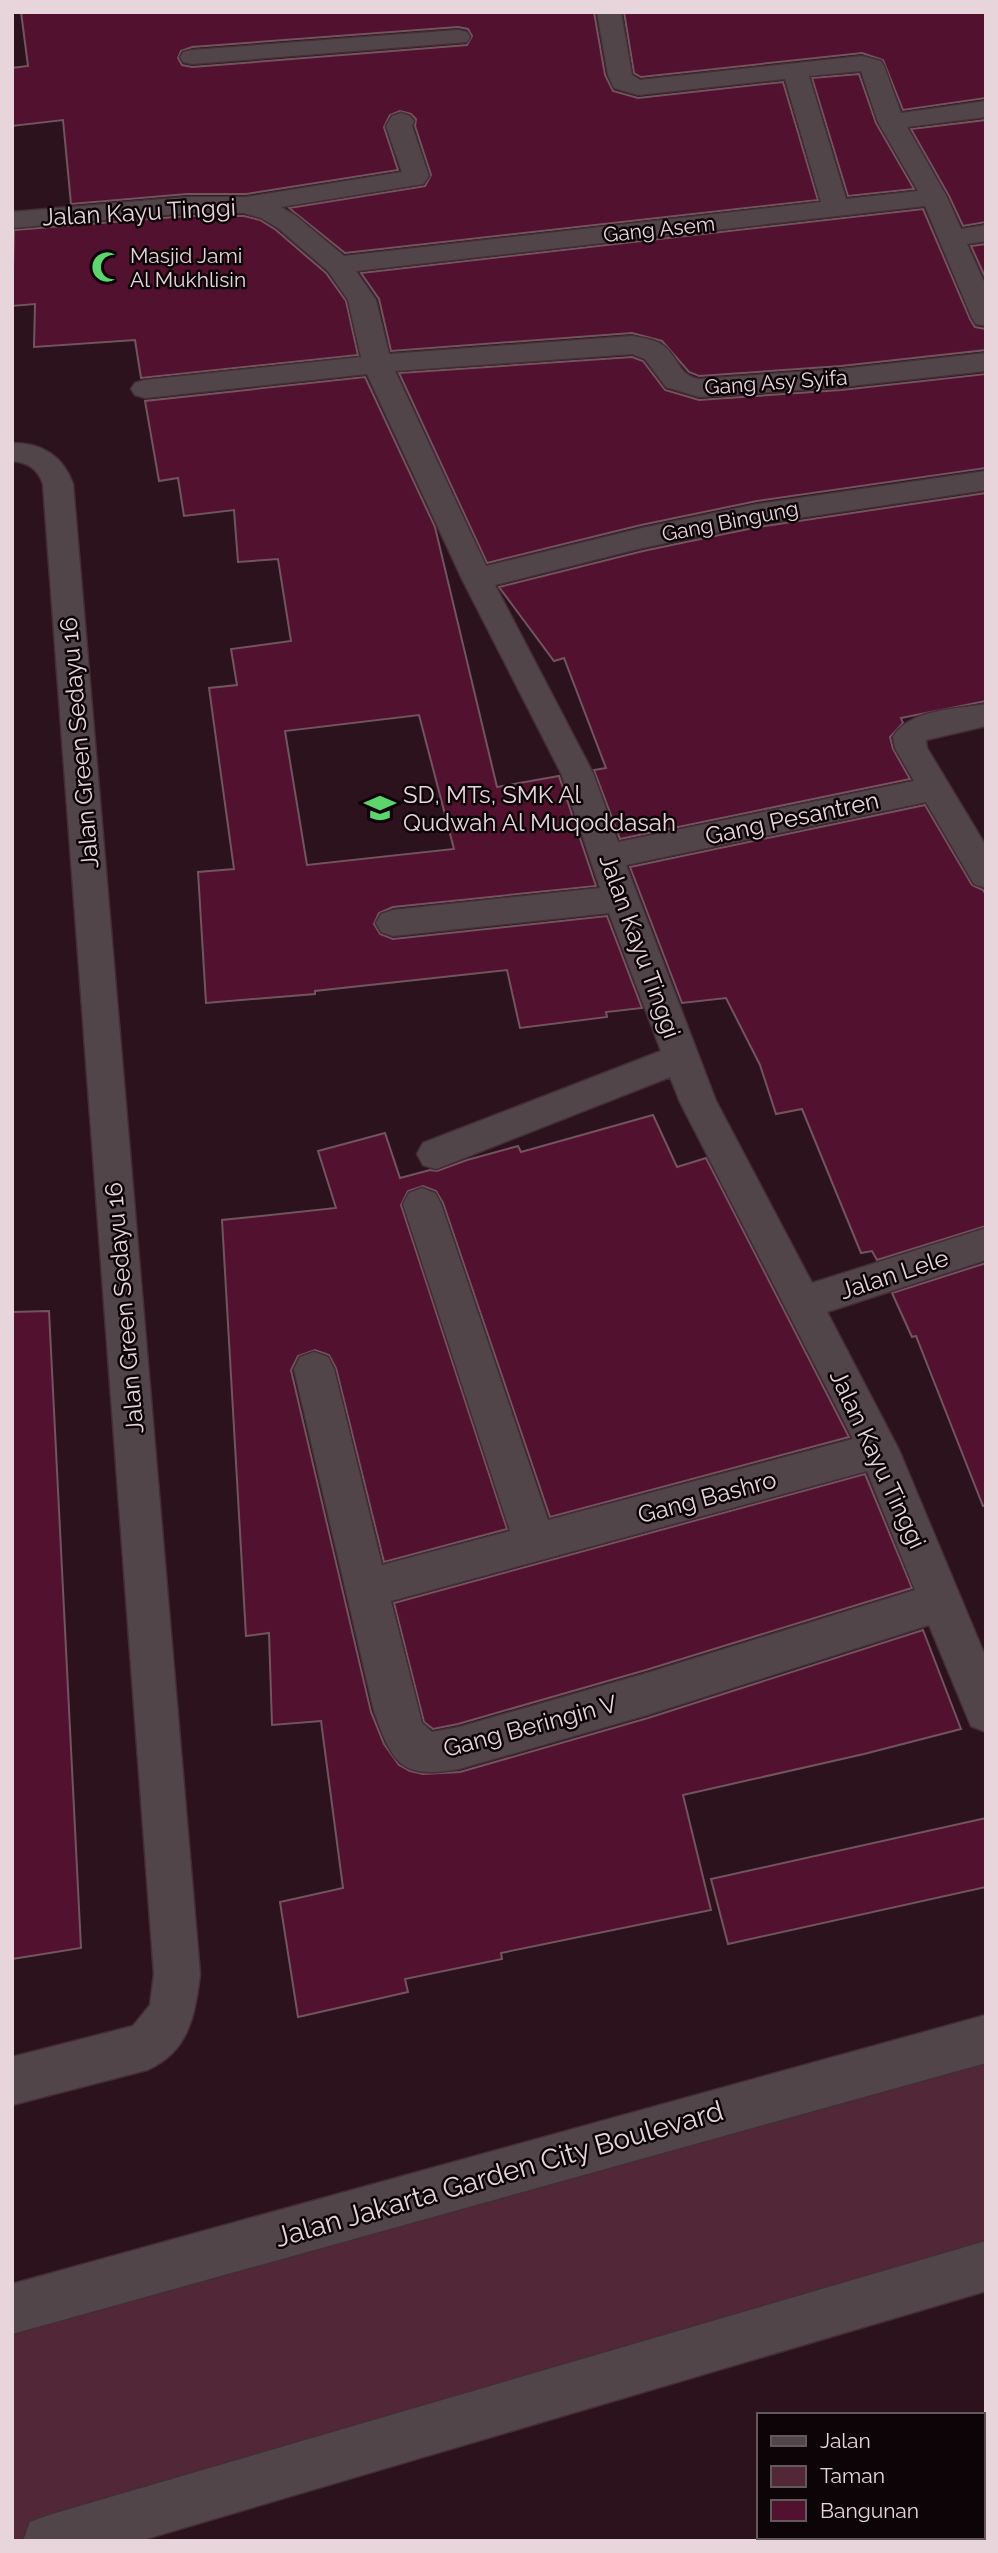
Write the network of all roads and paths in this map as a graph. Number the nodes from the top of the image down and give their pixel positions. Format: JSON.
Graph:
{"nodes":[{"id":1,"x":609,"y":12,"type":"edge"},
{"id":2,"x":458,"y":37,"type":"dead end"},
{"id":3,"x":192,"y":57,"type":"dead end"},
{"id":4,"x":794,"y":69,"type":"junction"},
{"id":5,"x":986,"y":110,"type":"edge"},
{"id":6,"x":401,"y":121,"type":"dead end"},
{"id":7,"x":891,"y":122,"type":"junction"},
{"id":8,"x":934,"y":197,"type":"junction"},
{"id":9,"x":245,"y":205,"type":"junction"},
{"id":10,"x":835,"y":208,"type":"junction"},
{"id":11,"x":12,"y":220,"type":"edge"},
{"id":12,"x":986,"y":233,"type":"edge"},
{"id":13,"x":953,"y":238,"type":"junction"},
{"id":14,"x":338,"y":265,"type":"junction"},
{"id":15,"x":986,"y":317,"type":"edge"},
{"id":16,"x":986,"y":362,"type":"edge"},
{"id":17,"x":377,"y":364,"type":"junction"},
{"id":18,"x":145,"y":389,"type":"dead end"},
{"id":19,"x":12,"y":452,"type":"edge"},
{"id":20,"x":986,"y":480,"type":"edge"},
{"id":21,"x":477,"y":579,"type":"junction"},
{"id":22,"x":986,"y":715,"type":"edge"},
{"id":23,"x":936,"y":788,"type":"junction"},
{"id":24,"x":607,"y":857,"type":"junction"},
{"id":25,"x":986,"y":875,"type":"edge"},
{"id":26,"x":621,"y":899,"type":"junction"},
{"id":27,"x":393,"y":923,"type":"dead end"},
{"id":28,"x":680,"y":1058,"type":"junction"},
{"id":29,"x":436,"y":1154,"type":"dead end"},
{"id":30,"x":422,"y":1204,"type":"dead end"},
{"id":31,"x":986,"y":1244,"type":"edge"},
{"id":32,"x":802,"y":1303,"type":"junction"},
{"id":33,"x":314,"y":1369,"type":"dead end"},
{"id":34,"x":879,"y":1450,"type":"junction"},
{"id":35,"x":535,"y":1543,"type":"junction"},
{"id":36,"x":368,"y":1588,"type":"junction"},
{"id":37,"x":942,"y":1601,"type":"junction"},
{"id":38,"x":986,"y":1712,"type":"edge"},
{"id":39,"x":986,"y":2039,"type":"edge"},
{"id":40,"x":12,"y":2081,"type":"edge"},
{"id":41,"x":986,"y":2266,"type":"edge"},
{"id":42,"x":12,"y":2309,"type":"edge"},
{"id":43,"x":49,"y":2541,"type":"edge"}],
"edges":[{"from":1,"to":4,"type":"street"},
{"from":2,"to":3,"type":"street"},
{"from":4,"to":7,"type":"street"},
{"from":4,"to":10,"type":"street"},
{"from":5,"to":7,"type":"street"},
{"from":6,"to":9,"type":"street"},
{"from":7,"to":8,"type":"street"},
{"from":8,"to":10,"type":"street","name":"Gang Asem"},
{"from":8,"to":13,"type":"street"},
{"from":9,"to":11,"type":"street","name":"Jalan Kayu Tinggi"},
{"from":9,"to":14,"type":"street","name":"Jalan Kayu Tinggi"},
{"from":10,"to":14,"type":"street","name":"Gang Asem"},
{"from":12,"to":13,"type":"street"},
{"from":13,"to":15,"type":"street"},
{"from":14,"to":17,"type":"street","name":"Jalan Kayu Tinggi"},
{"from":16,"to":17,"type":"street","name":"Gang Asy Syifa"},
{"from":17,"to":18,"type":"street"},
{"from":17,"to":21,"type":"street","name":"Jalan Kayu Tinggi"},
{"from":19,"to":40,"type":"street","name":"Jalan Green Sedayu 16"},
{"from":20,"to":21,"type":"street","name":"Gang Bingung"},
{"from":21,"to":24,"type":"street","name":"Jalan Kayu Tinggi"},
{"from":22,"to":23,"type":"street"},
{"from":23,"to":24,"type":"street","name":"Gang Pesantren"},
{"from":23,"to":25,"type":"street"},
{"from":24,"to":26,"type":"street","name":"Jalan Kayu Tinggi"},
{"from":26,"to":27,"type":"street"},
{"from":26,"to":28,"type":"street","name":"Jalan Kayu Tinggi"},
{"from":28,"to":29,"type":"street"},
{"from":28,"to":32,"type":"street","name":"Jalan Kayu Tinggi"},
{"from":30,"to":35,"type":"street"},
{"from":31,"to":32,"type":"street","name":"Jalan Lele"},
{"from":32,"to":34,"type":"street","name":"Jalan Kayu Tinggi"},
{"from":33,"to":36,"type":"street","name":"Gang Beringin V"},
{"from":34,"to":35,"type":"street","name":"Gang Bashro"},
{"from":34,"to":37,"type":"street","name":"Jalan Kayu Tinggi"},
{"from":35,"to":36,"type":"street","name":"Gang Bashro"},
{"from":36,"to":37,"type":"street","name":"Gang Beringin V"},
{"from":37,"to":38,"type":"street","name":"Jalan Kayu Tinggi"},
{"from":39,"to":42,"type":"street","name":"Jalan Jakarta Garden City Boulevard"},
{"from":41,"to":43,"type":"street"}]}
